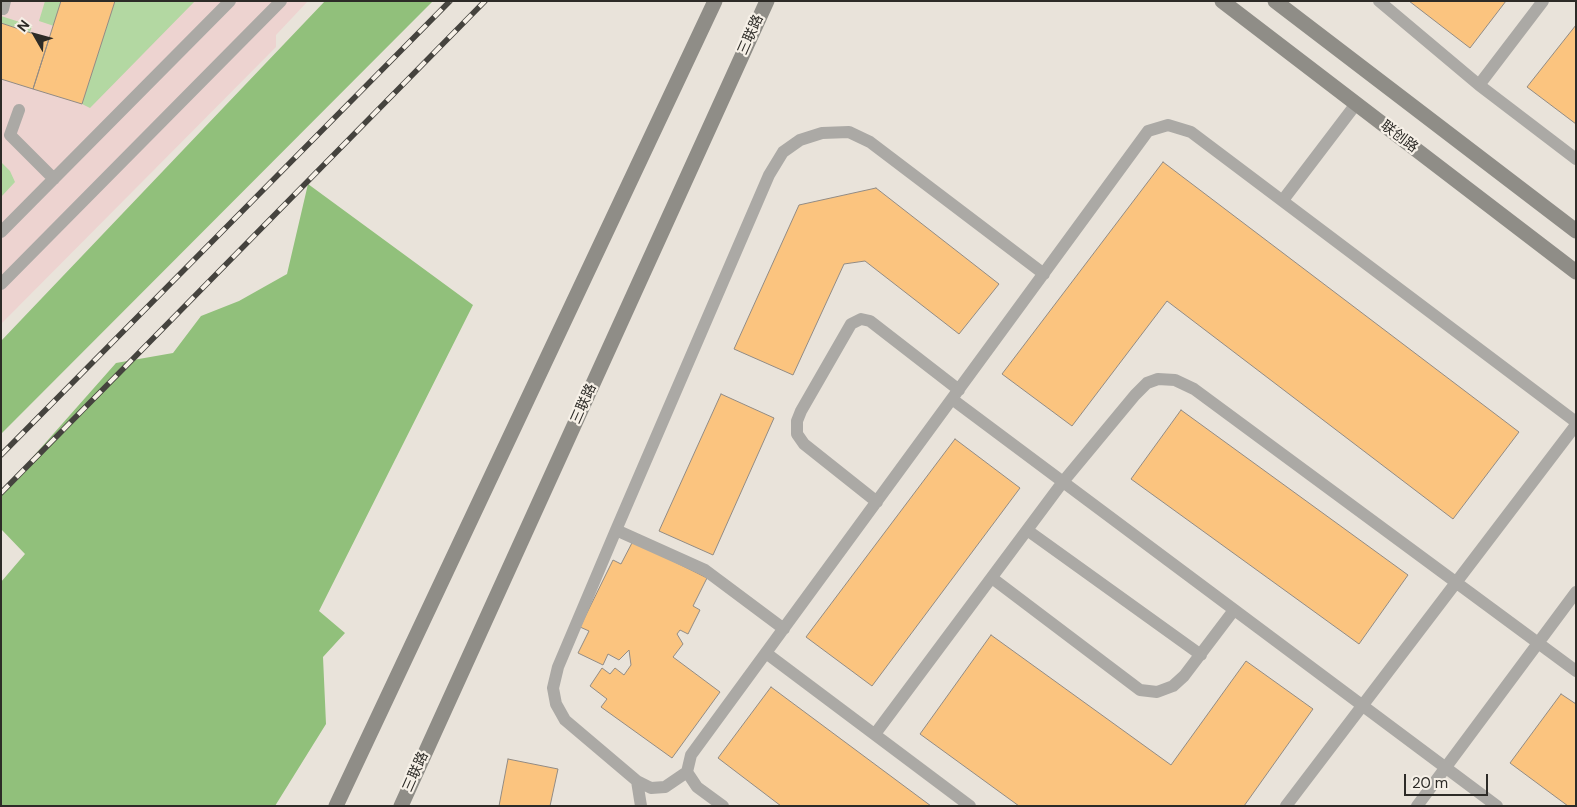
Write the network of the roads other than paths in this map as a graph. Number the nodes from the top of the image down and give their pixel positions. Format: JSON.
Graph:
{"nodes":[{"id":1,"x":230,"y":1,"type":"edge"},
{"id":2,"x":281,"y":1,"type":"edge"},
{"id":3,"x":715,"y":1,"type":"edge"},
{"id":4,"x":767,"y":1,"type":"edge"},
{"id":5,"x":1222,"y":1,"type":"edge"},
{"id":6,"x":1275,"y":1,"type":"edge"},
{"id":7,"x":1379,"y":1,"type":"edge"},
{"id":8,"x":1543,"y":1,"type":"edge"},
{"id":9,"x":1479,"y":85,"type":"junction"},
{"id":10,"x":1356,"y":104,"type":"junction"},
{"id":11,"x":19,"y":110,"type":"dead end"},
{"id":12,"x":1576,"y":159,"type":"edge"},
{"id":13,"x":54,"y":179,"type":"junction"},
{"id":14,"x":1283,"y":200,"type":"junction"},
{"id":15,"x":1576,"y":231,"type":"edge"},
{"id":16,"x":1,"y":232,"type":"edge"},
{"id":17,"x":1576,"y":272,"type":"edge"},
{"id":18,"x":1044,"y":274,"type":"junction"},
{"id":19,"x":1,"y":284,"type":"edge"},
{"id":20,"x":956,"y":394,"type":"junction"},
{"id":21,"x":1576,"y":423,"type":"edge"},
{"id":22,"x":1062,"y":483,"type":"junction"},
{"id":23,"x":877,"y":502,"type":"junction"},
{"id":24,"x":616,"y":530,"type":"junction"},
{"id":25,"x":1027,"y":530,"type":"junction"},
{"id":26,"x":992,"y":578,"type":"junction"},
{"id":27,"x":1456,"y":582,"type":"junction"},
{"id":28,"x":1576,"y":592,"type":"edge"},
{"id":29,"x":1234,"y":610,"type":"junction"},
{"id":30,"x":784,"y":629,"type":"junction"},
{"id":31,"x":1538,"y":643,"type":"junction"},
{"id":32,"x":766,"y":653,"type":"junction"},
{"id":33,"x":1200,"y":655,"type":"junction"},
{"id":34,"x":1576,"y":671,"type":"edge"},
{"id":35,"x":1362,"y":705,"type":"junction"},
{"id":36,"x":875,"y":734,"type":"junction"},
{"id":37,"x":1446,"y":768,"type":"junction"},
{"id":38,"x":687,"y":772,"type":"junction"},
{"id":39,"x":637,"y":781,"type":"junction"},
{"id":40,"x":336,"y":806,"type":"edge"},
{"id":41,"x":401,"y":806,"type":"edge"},
{"id":42,"x":641,"y":806,"type":"edge"},
{"id":43,"x":722,"y":806,"type":"edge"},
{"id":44,"x":970,"y":806,"type":"edge"},
{"id":45,"x":1286,"y":806,"type":"edge"},
{"id":46,"x":1417,"y":806,"type":"edge"},
{"id":47,"x":1497,"y":806,"type":"edge"}],
"edges":[{"from":1,"to":13,"type":"lane"},
{"from":2,"to":19,"type":"lane"},
{"from":3,"to":40,"type":"street"},
{"from":4,"to":41,"type":"street","name":"三联路"},
{"from":5,"to":10,"type":"street","name":"联创路"},
{"from":6,"to":15,"type":"street"},
{"from":7,"to":9,"type":"lane"},
{"from":8,"to":9,"type":"lane"},
{"from":9,"to":12,"type":"lane"},
{"from":10,"to":14,"type":"lane"},
{"from":10,"to":17,"type":"street","name":"联创路"},
{"from":11,"to":13,"type":"lane"},
{"from":13,"to":16,"type":"lane"},
{"from":14,"to":18,"type":"lane"},
{"from":14,"to":21,"type":"lane"},
{"from":18,"to":20,"type":"lane"},
{"from":18,"to":24,"type":"lane"},
{"from":20,"to":22,"type":"lane"},
{"from":20,"to":23,"type":"lane"},
{"from":20,"to":23,"type":"lane"},
{"from":21,"to":27,"type":"lane"},
{"from":22,"to":25,"type":"lane"},
{"from":22,"to":27,"type":"lane"},
{"from":22,"to":29,"type":"lane"},
{"from":23,"to":30,"type":"lane"},
{"from":24,"to":30,"type":"lane"},
{"from":24,"to":39,"type":"lane"},
{"from":25,"to":26,"type":"lane"},
{"from":25,"to":33,"type":"lane"},
{"from":26,"to":33,"type":"lane"},
{"from":26,"to":36,"type":"lane"},
{"from":27,"to":31,"type":"lane"},
{"from":27,"to":35,"type":"lane"},
{"from":28,"to":31,"type":"lane"},
{"from":29,"to":33,"type":"lane"},
{"from":29,"to":35,"type":"lane"},
{"from":30,"to":32,"type":"lane"},
{"from":31,"to":34,"type":"lane"},
{"from":31,"to":37,"type":"lane"},
{"from":32,"to":36,"type":"lane"},
{"from":32,"to":38,"type":"lane"},
{"from":35,"to":37,"type":"lane"},
{"from":35,"to":45,"type":"lane"},
{"from":36,"to":44,"type":"lane"},
{"from":37,"to":46,"type":"lane"},
{"from":37,"to":47,"type":"lane"},
{"from":38,"to":39,"type":"lane"},
{"from":38,"to":43,"type":"lane"},
{"from":39,"to":42,"type":"lane"}]}
